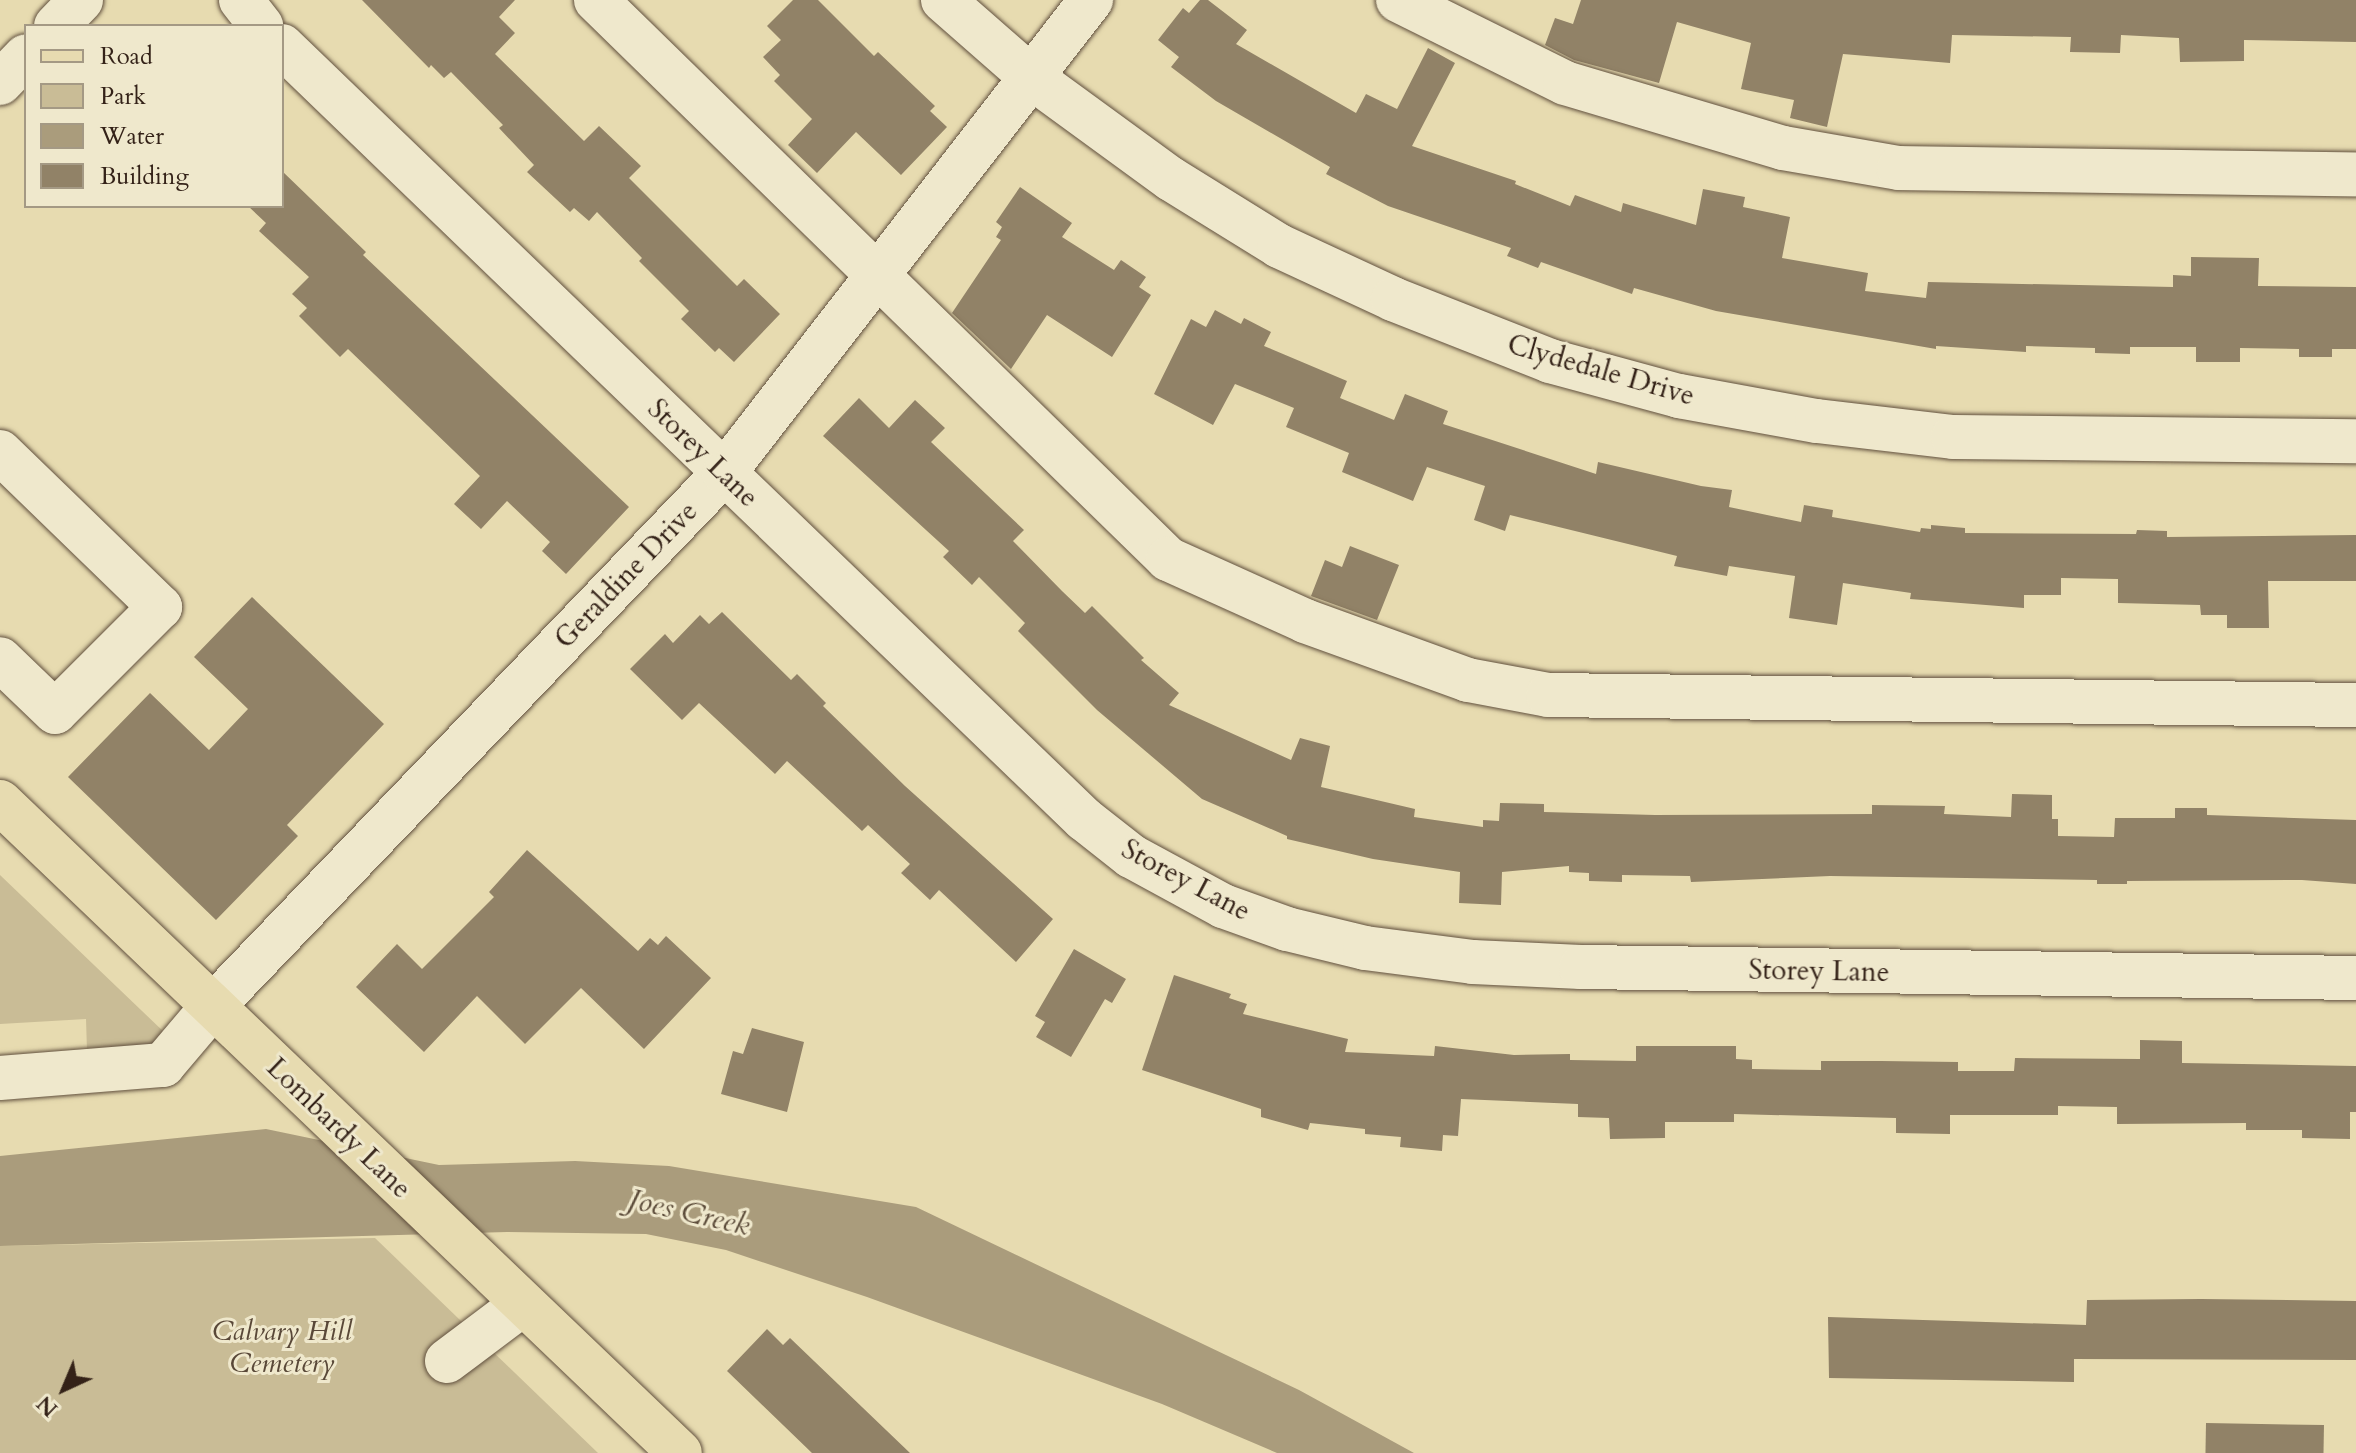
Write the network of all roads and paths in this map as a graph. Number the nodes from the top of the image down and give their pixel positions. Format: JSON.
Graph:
{"nodes":[{"id":1,"x":81,"y":0,"type":"edge"},
{"id":2,"x":241,"y":0,"type":"edge"},
{"id":3,"x":596,"y":0,"type":"edge"},
{"id":4,"x":943,"y":0,"type":"edge"},
{"id":5,"x":1091,"y":0,"type":"edge"},
{"id":6,"x":1398,"y":0,"type":"edge"},
{"id":7,"x":58,"y":24,"type":"edge"},
{"id":8,"x":259,"y":24,"type":"edge"},
{"id":9,"x":284,"y":48,"type":"edge"},
{"id":10,"x":24,"y":58,"type":"edge"},
{"id":11,"x":1031,"y":77,"type":"junction"},
{"id":12,"x":0,"y":83,"type":"edge"},
{"id":13,"x":2356,"y":174,"type":"edge"},
{"id":14,"x":877,"y":276,"type":"junction"},
{"id":15,"x":2356,"y":441,"type":"edge"},
{"id":16,"x":0,"y":452,"type":"edge"},
{"id":17,"x":724,"y":473,"type":"junction"},
{"id":18,"x":0,"y":659,"type":"edge"},
{"id":19,"x":2356,"y":705,"type":"edge"},
{"id":20,"x":0,"y":802,"type":"edge"},
{"id":21,"x":2356,"y":978,"type":"edge"},
{"id":22,"x":213,"y":1006,"type":"junction"},
{"id":23,"x":0,"y":1078,"type":"edge"},
{"id":24,"x":513,"y":1295,"type":"junction"},
{"id":25,"x":447,"y":1361,"type":"dead end"},
{"id":26,"x":680,"y":1453,"type":"edge"}],
"edges":[{"from":1,"to":7,"type":"street"},
{"from":2,"to":8,"type":"street"},
{"from":3,"to":14,"type":"street"},
{"from":4,"to":11,"type":"street","name":"Clydedale Drive"},
{"from":5,"to":11,"type":"street","name":"Geraldine Drive"},
{"from":6,"to":13,"type":"street"},
{"from":9,"to":17,"type":"street","name":"Storey Lane"},
{"from":10,"to":12,"type":"street"},
{"from":11,"to":14,"type":"street","name":"Geraldine Drive"},
{"from":11,"to":15,"type":"street","name":"Clydedale Drive"},
{"from":14,"to":17,"type":"street","name":"Geraldine Drive"},
{"from":14,"to":19,"type":"street"},
{"from":16,"to":18,"type":"street"},
{"from":17,"to":21,"type":"street","name":"Storey Lane"},
{"from":17,"to":22,"type":"street","name":"Geraldine Drive"},
{"from":20,"to":22,"type":"main road","name":"Lombardy Lane"},
{"from":22,"to":23,"type":"street","name":"Geraldine Drive"},
{"from":22,"to":24,"type":"main road","name":"Lombardy Lane"},
{"from":24,"to":25,"type":"street"},
{"from":24,"to":26,"type":"main road","name":"Lombardy Lane"}]}
